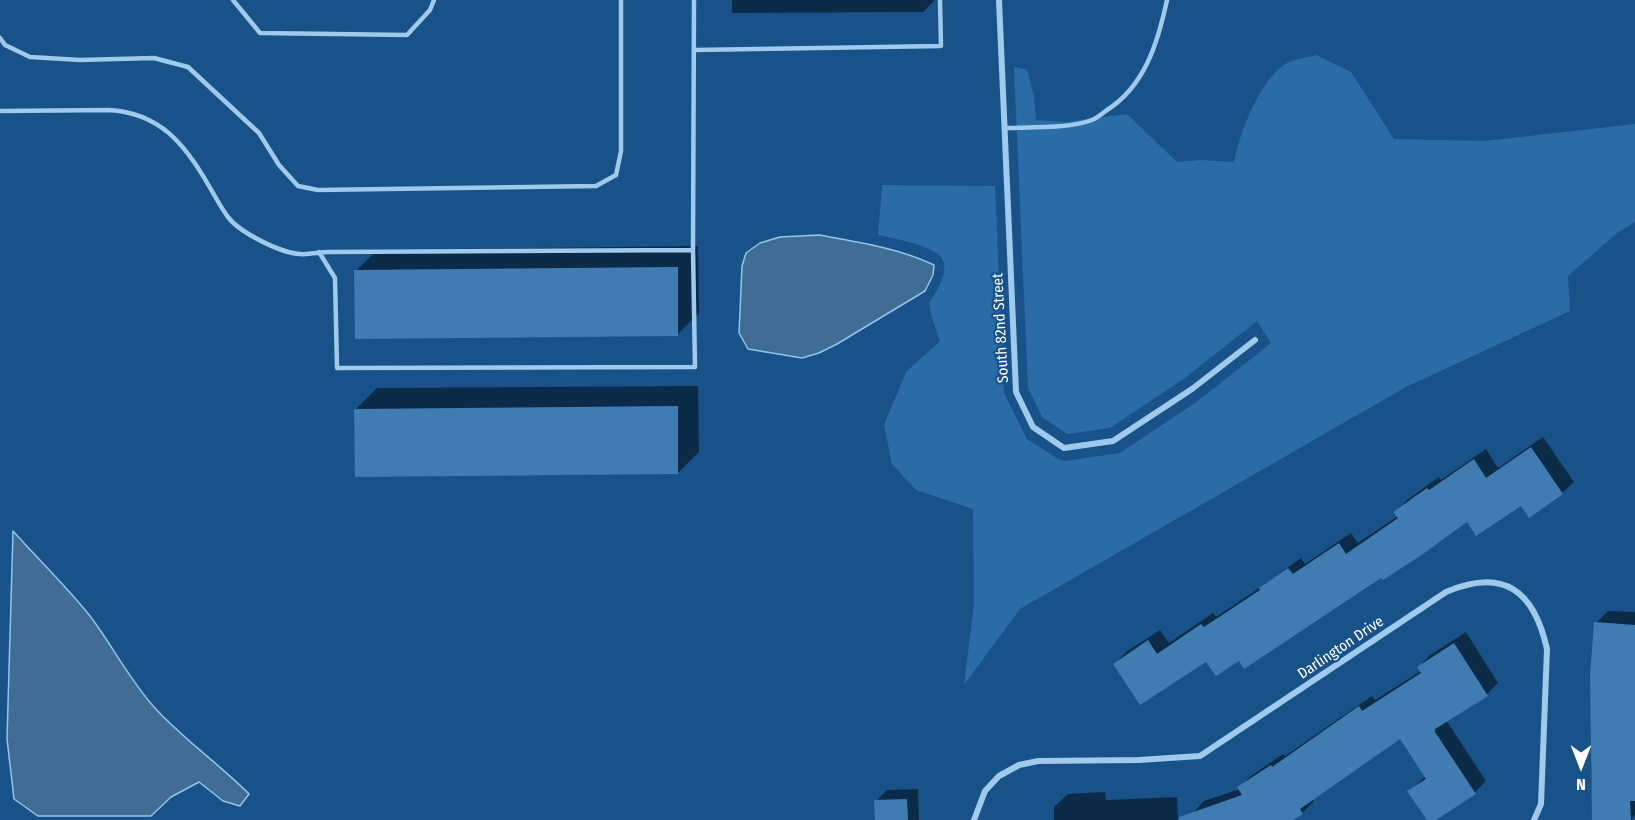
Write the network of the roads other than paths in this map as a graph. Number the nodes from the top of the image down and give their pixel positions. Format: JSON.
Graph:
{"nodes":[{"id":1,"x":233,"y":0,"type":"edge"},
{"id":2,"x":434,"y":0,"type":"edge"},
{"id":3,"x":621,"y":0,"type":"edge"},
{"id":4,"x":694,"y":0,"type":"edge"},
{"id":5,"x":940,"y":0,"type":"edge"},
{"id":6,"x":999,"y":0,"type":"edge"},
{"id":7,"x":1167,"y":0,"type":"edge"},
{"id":8,"x":0,"y":38,"type":"edge"},
{"id":9,"x":695,"y":50,"type":"junction"},
{"id":10,"x":0,"y":111,"type":"edge"},
{"id":11,"x":1004,"y":128,"type":"junction"},
{"id":12,"x":693,"y":250,"type":"junction"},
{"id":13,"x":319,"y":252,"type":"junction"},
{"id":14,"x":1255,"y":340,"type":"dead end"},
{"id":15,"x":974,"y":820,"type":"edge"},
{"id":16,"x":1534,"y":820,"type":"edge"}],
"edges":[{"from":1,"to":2,"type":"lane"},
{"from":3,"to":8,"type":"lane"},
{"from":4,"to":9,"type":"lane"},
{"from":5,"to":9,"type":"lane"},
{"from":6,"to":11,"type":"street","name":"South 82nd Street"},
{"from":7,"to":11,"type":"lane"},
{"from":9,"to":12,"type":"lane"},
{"from":10,"to":13,"type":"lane"},
{"from":11,"to":14,"type":"street","name":"South 82nd Street"},
{"from":12,"to":13,"type":"lane"},
{"from":12,"to":13,"type":"lane"},
{"from":15,"to":16,"type":"street","name":"Darlington Drive"}]}
